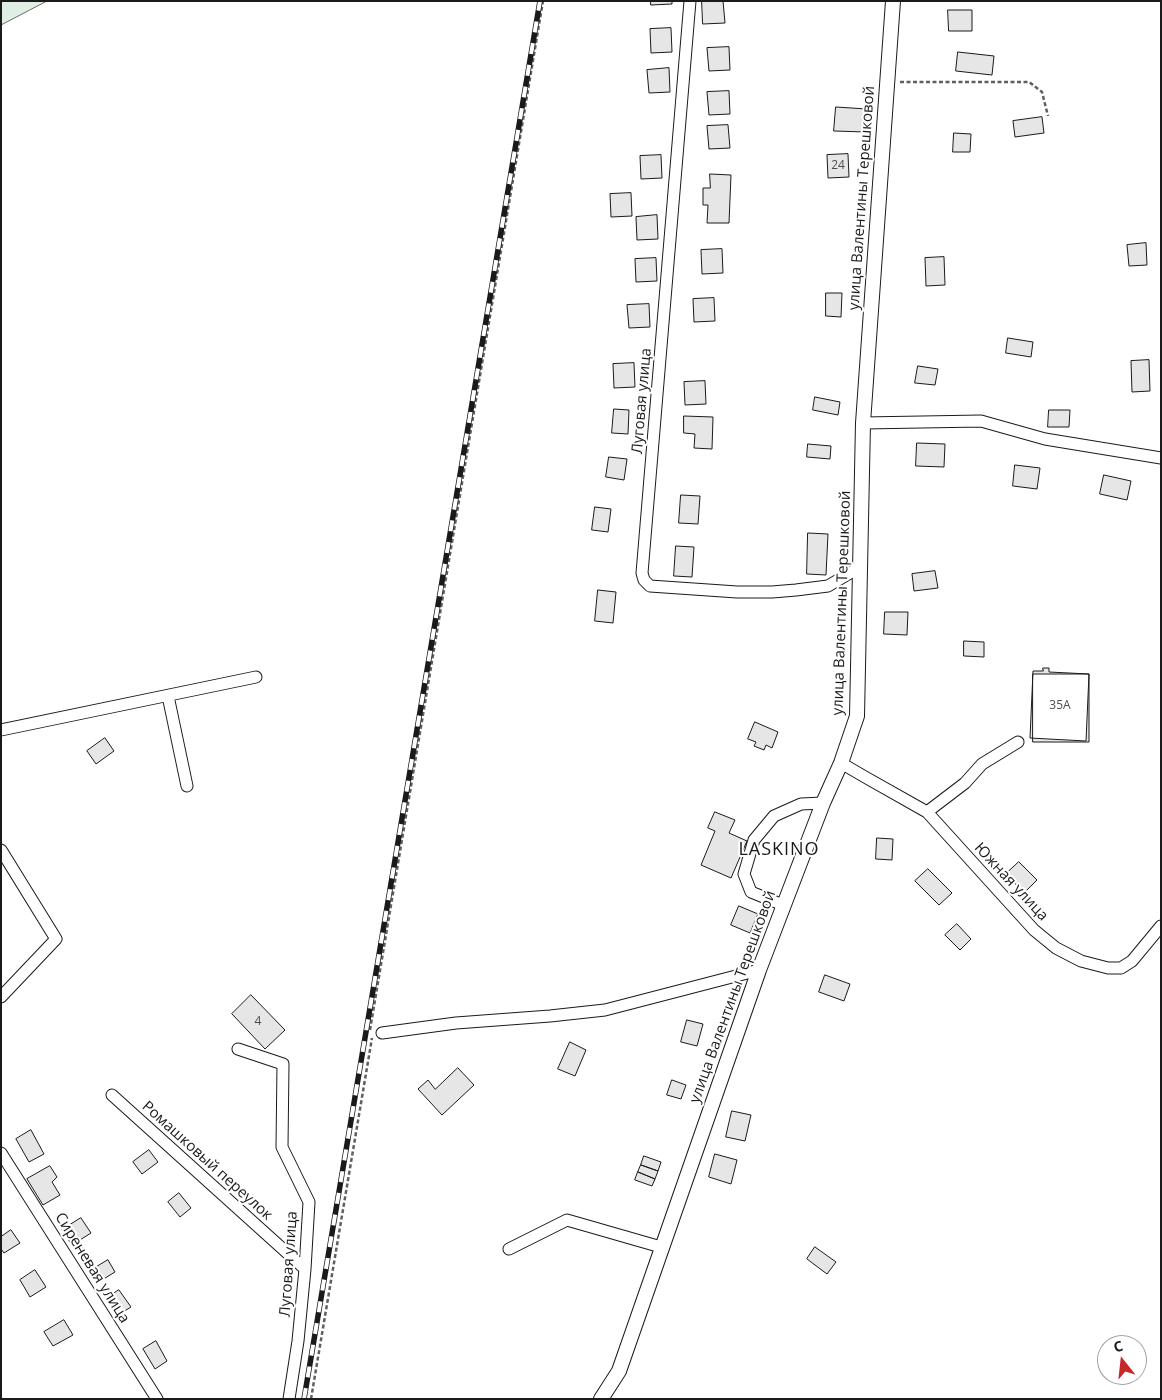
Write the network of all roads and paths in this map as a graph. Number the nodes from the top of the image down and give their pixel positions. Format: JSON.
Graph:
{"nodes":[{"id":1,"x":543,"y":1,"type":"edge"},
{"id":2,"x":690,"y":1,"type":"edge"},
{"id":3,"x":893,"y":1,"type":"edge"},
{"id":4,"x":886,"y":82,"type":"junction"},
{"id":5,"x":1048,"y":116,"type":"dead end"},
{"id":6,"x":863,"y":423,"type":"junction"},
{"id":7,"x":1161,"y":458,"type":"edge"},
{"id":8,"x":860,"y":567,"type":"junction"},
{"id":9,"x":256,"y":677,"type":"dead end"},
{"id":10,"x":168,"y":696,"type":"junction"},
{"id":11,"x":1,"y":730,"type":"edge"},
{"id":12,"x":1018,"y":742,"type":"dead end"},
{"id":13,"x":842,"y":762,"type":"junction"},
{"id":14,"x":187,"y":786,"type":"dead end"},
{"id":15,"x":823,"y":803,"type":"junction"},
{"id":16,"x":927,"y":812,"type":"junction"},
{"id":17,"x":1,"y":850,"type":"edge"},
{"id":18,"x":783,"y":905,"type":"junction"},
{"id":19,"x":1161,"y":926,"type":"edge"},
{"id":20,"x":759,"y":970,"type":"junction"},
{"id":21,"x":1,"y":997,"type":"edge"},
{"id":22,"x":370,"y":1031,"type":"dead end"},
{"id":23,"x":382,"y":1033,"type":"joint"},
{"id":24,"x":238,"y":1049,"type":"dead end"},
{"id":25,"x":112,"y":1095,"type":"dead end"},
{"id":26,"x":1,"y":1153,"type":"edge"},
{"id":27,"x":661,"y":1246,"type":"junction"},
{"id":28,"x":510,"y":1249,"type":"dead end"},
{"id":29,"x":305,"y":1269,"type":"junction"},
{"id":30,"x":157,"y":1399,"type":"edge"},
{"id":31,"x":289,"y":1399,"type":"edge"},
{"id":32,"x":312,"y":1399,"type":"edge"},
{"id":33,"x":601,"y":1399,"type":"edge"}],
"edges":[{"from":1,"to":22,"type":"path"},
{"from":2,"to":8,"type":"street","name":"Луговая улица"},
{"from":3,"to":4,"type":"street","name":"улица Валентины Терешковой"},
{"from":4,"to":5,"type":"path"},
{"from":4,"to":6,"type":"street","name":"улица Валентины Терешковой"},
{"from":6,"to":7,"type":"street"},
{"from":6,"to":8,"type":"street","name":"улица Валентины Терешковой"},
{"from":8,"to":13,"type":"street","name":"улица Валентины Терешковой"},
{"from":9,"to":10,"type":"street"},
{"from":10,"to":11,"type":"street"},
{"from":10,"to":14,"type":"street"},
{"from":12,"to":16,"type":"street"},
{"from":13,"to":15,"type":"street","name":"улица Валентины Терешковой"},
{"from":13,"to":16,"type":"street","name":"Южная улица"},
{"from":15,"to":18,"type":"street","name":"улица Валентины Терешковой"},
{"from":15,"to":18,"type":"street"},
{"from":16,"to":19,"type":"street","name":"Южная улица"},
{"from":17,"to":21,"type":"street"},
{"from":18,"to":20,"type":"street","name":"улица Валентины Терешковой"},
{"from":20,"to":23,"type":"street"},
{"from":20,"to":27,"type":"street","name":"улица Валентины Терешковой"},
{"from":23,"to":32,"type":"path"},
{"from":24,"to":29,"type":"street","name":"Луговая улица"},
{"from":25,"to":29,"type":"street","name":"Ромашковый переулок"},
{"from":26,"to":30,"type":"street","name":"Сиреневая улица"},
{"from":27,"to":28,"type":"street"},
{"from":27,"to":33,"type":"street","name":"улица Валентины Терешковой"},
{"from":29,"to":31,"type":"street","name":"Луговая улица"}]}
